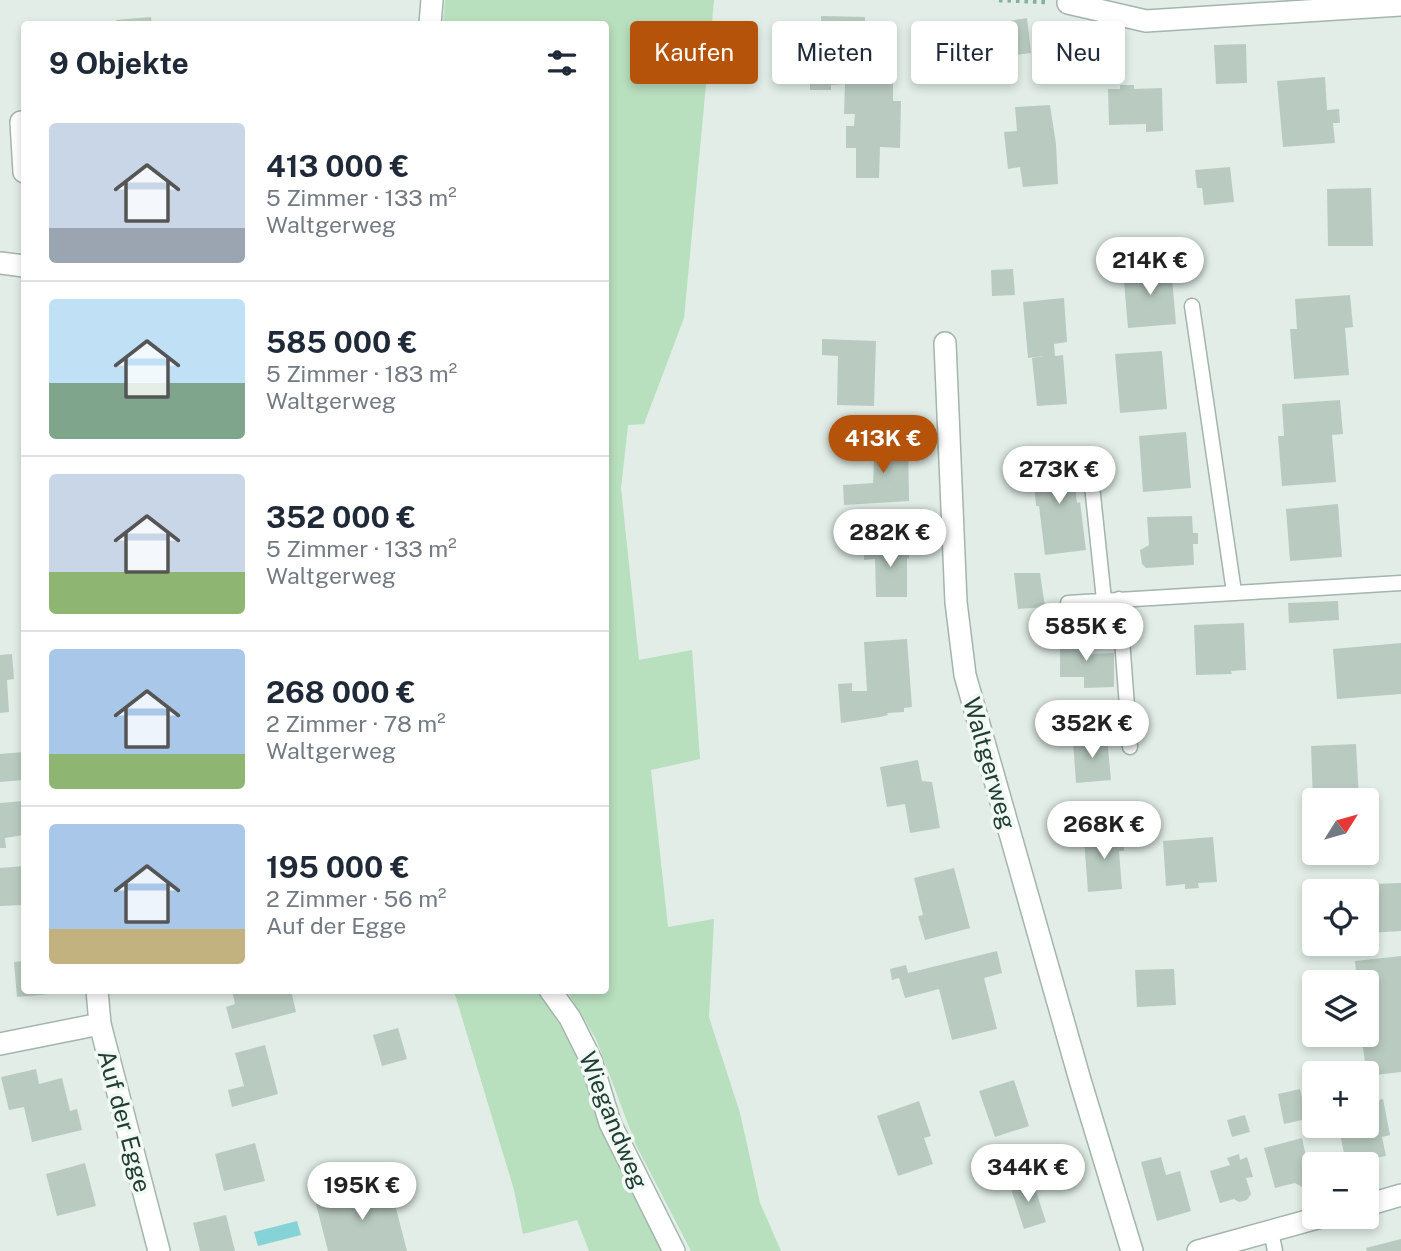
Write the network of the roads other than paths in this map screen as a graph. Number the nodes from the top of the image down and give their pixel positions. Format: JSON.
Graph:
{"nodes":[{"id":1,"x":432,"y":0,"type":"edge"},
{"id":2,"x":1068,"y":3,"type":"road end"},
{"id":3,"x":1401,"y":5,"type":"edge"},
{"id":4,"x":430,"y":21,"type":"edge"},
{"id":5,"x":0,"y":262,"type":"edge"},
{"id":6,"x":21,"y":266,"type":"edge"},
{"id":7,"x":1192,"y":306,"type":"dead end"},
{"id":8,"x":945,"y":343,"type":"dead end"},
{"id":9,"x":1090,"y":476,"type":"dead end"},
{"id":10,"x":1401,"y":583,"type":"edge"},
{"id":11,"x":1234,"y":592,"type":"junction"},
{"id":12,"x":1112,"y":600,"type":"junction"},
{"id":13,"x":1068,"y":603,"type":"dead end"},
{"id":14,"x":1130,"y":747,"type":"dead end"},
{"id":15,"x":97,"y":994,"type":"edge"},
{"id":16,"x":553,"y":994,"type":"edge"},
{"id":17,"x":100,"y":1024,"type":"junction"},
{"id":18,"x":0,"y":1044,"type":"edge"},
{"id":19,"x":1401,"y":1195,"type":"edge"},
{"id":20,"x":1379,"y":1201,"type":"edge"},
{"id":21,"x":1302,"y":1227,"type":"edge"},
{"id":22,"x":1273,"y":1241,"type":"edge"},
{"id":23,"x":159,"y":1251,"type":"edge"},
{"id":24,"x":674,"y":1251,"type":"edge"},
{"id":25,"x":1132,"y":1251,"type":"edge"},
{"id":26,"x":1198,"y":1251,"type":"edge"}],
"edges":[{"from":1,"to":4,"type":"street"},
{"from":2,"to":3,"type":"street"},
{"from":5,"to":6,"type":"street"},
{"from":7,"to":11,"type":"lane"},
{"from":8,"to":25,"type":"street","name":"Waltgerweg"},
{"from":9,"to":12,"type":"lane"},
{"from":10,"to":11,"type":"lane"},
{"from":11,"to":12,"type":"lane"},
{"from":12,"to":13,"type":"lane"},
{"from":12,"to":14,"type":"lane"},
{"from":15,"to":17,"type":"street","name":"Auf der Egge"},
{"from":16,"to":24,"type":"street","name":"Wiegandweg"},
{"from":17,"to":18,"type":"street"},
{"from":17,"to":23,"type":"street","name":"Auf der Egge"},
{"from":19,"to":20,"type":"street"},
{"from":21,"to":22,"type":"street"},
{"from":22,"to":26,"type":"street"}]}
